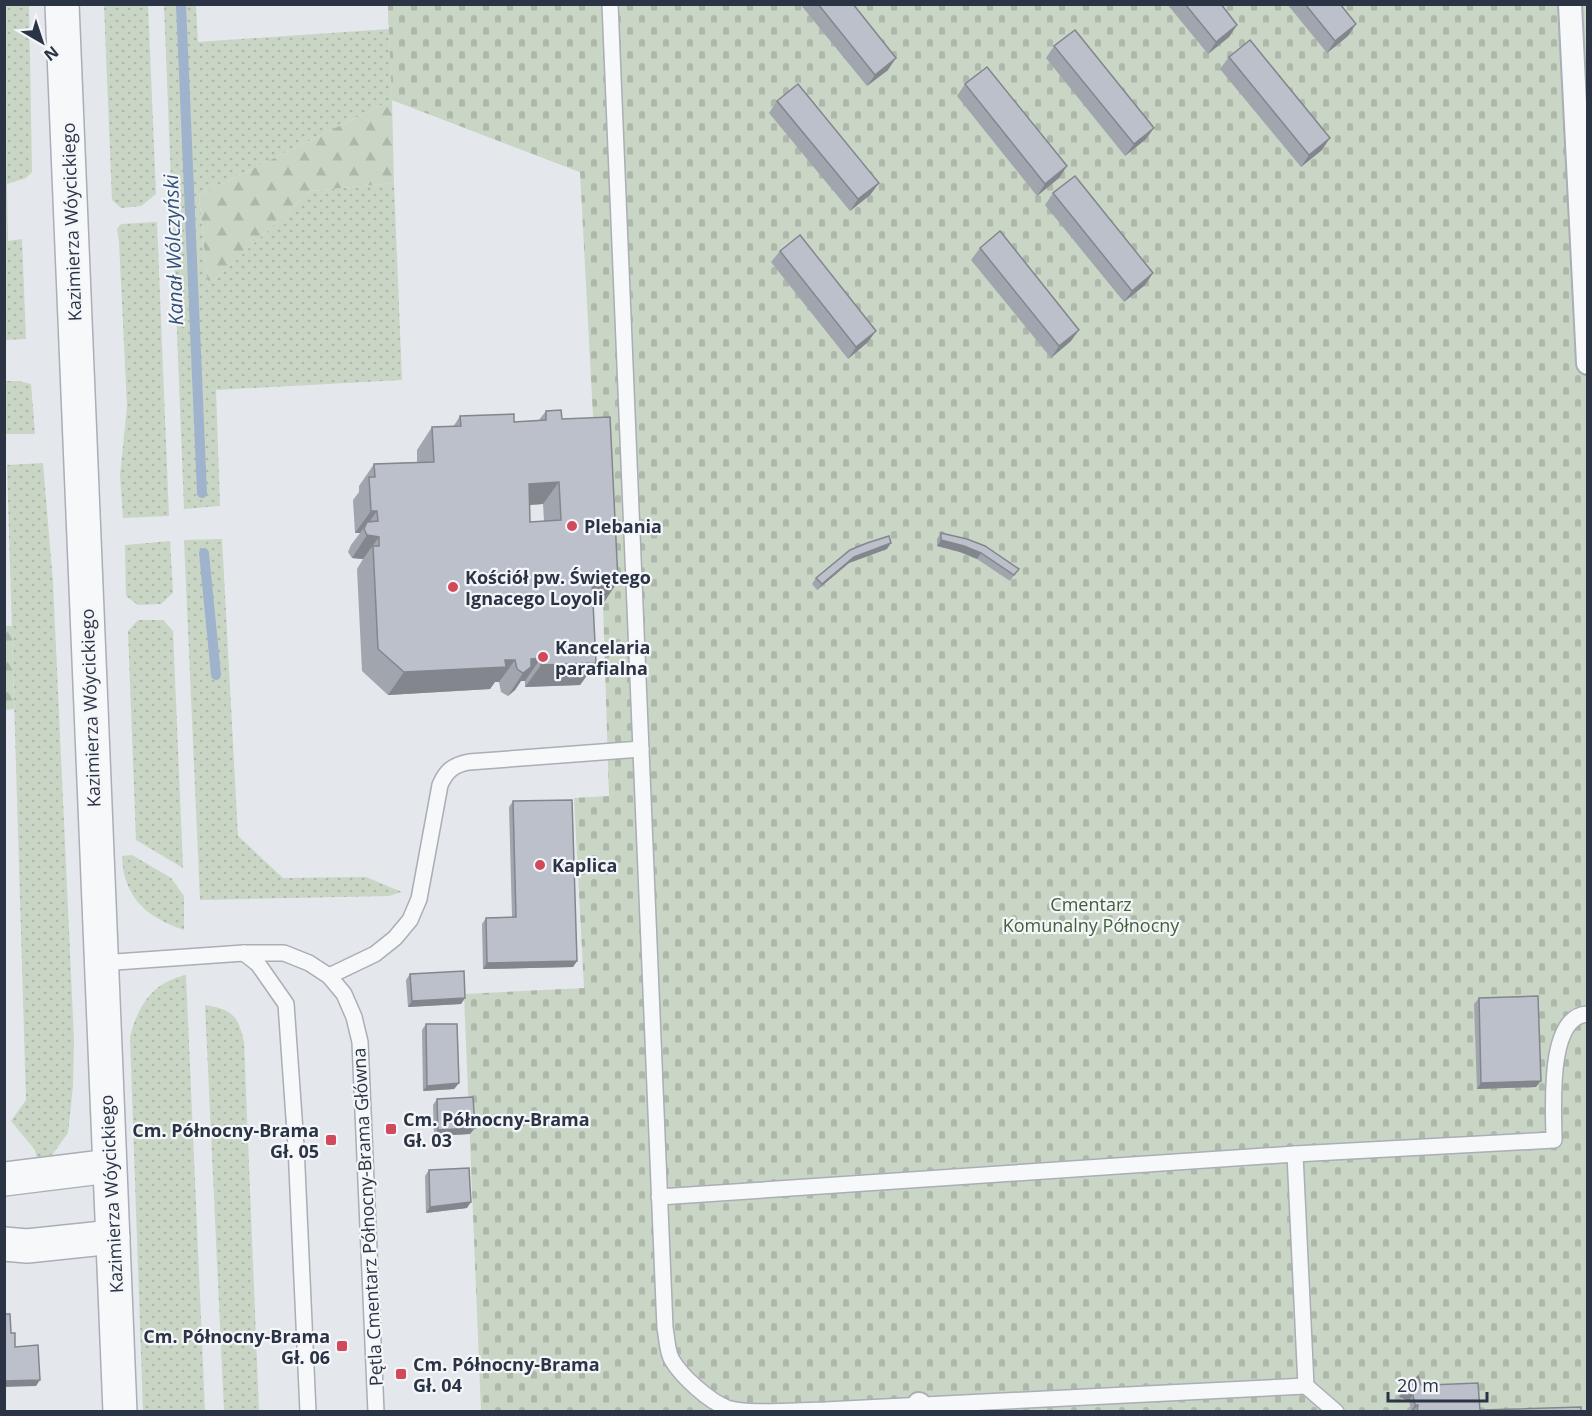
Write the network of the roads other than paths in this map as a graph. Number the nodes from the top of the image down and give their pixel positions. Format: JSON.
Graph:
{"nodes":[{"id":1,"x":62,"y":4,"type":"edge"},
{"id":2,"x":610,"y":4,"type":"edge"},
{"id":3,"x":1570,"y":4,"type":"edge"},
{"id":4,"x":1587,"y":363,"type":"edge"},
{"id":5,"x":641,"y":749,"type":"junction"},
{"id":6,"x":244,"y":953,"type":"junction"},
{"id":7,"x":101,"y":963,"type":"junction"},
{"id":8,"x":329,"y":976,"type":"junction"},
{"id":9,"x":1587,"y":1014,"type":"edge"},
{"id":10,"x":1294,"y":1154,"type":"junction"},
{"id":11,"x":109,"y":1166,"type":"junction"},
{"id":12,"x":4,"y":1179,"type":"edge"},
{"id":13,"x":659,"y":1197,"type":"junction"},
{"id":14,"x":113,"y":1238,"type":"junction"},
{"id":15,"x":4,"y":1244,"type":"edge"},
{"id":16,"x":1306,"y":1386,"type":"junction"},
{"id":17,"x":919,"y":1408,"type":"edge"},
{"id":18,"x":120,"y":1412,"type":"edge"},
{"id":19,"x":308,"y":1412,"type":"edge"},
{"id":20,"x":376,"y":1412,"type":"edge"},
{"id":21,"x":1336,"y":1412,"type":"edge"}],
"edges":[{"from":1,"to":7,"type":"street","name":"Kazimierza Wóycickiego"},
{"from":2,"to":5,"type":"lane"},
{"from":3,"to":4,"type":"street"},
{"from":5,"to":8,"type":"lane"},
{"from":5,"to":13,"type":"lane"},
{"from":6,"to":7,"type":"lane","name":"Pętla Cmentarz Północny-Brama Główna"},
{"from":6,"to":8,"type":"lane","name":"Pętla Cmentarz Północny-Brama Główna"},
{"from":6,"to":19,"type":"lane"},
{"from":7,"to":11,"type":"street","name":"Kazimierza Wóycickiego"},
{"from":8,"to":20,"type":"lane","name":"Pętla Cmentarz Północny-Brama Główna"},
{"from":9,"to":10,"type":"lane"},
{"from":10,"to":13,"type":"lane"},
{"from":10,"to":16,"type":"lane"},
{"from":11,"to":12,"type":"street"},
{"from":11,"to":14,"type":"street","name":"Kazimierza Wóycickiego"},
{"from":13,"to":17,"type":"lane"},
{"from":14,"to":15,"type":"street"},
{"from":14,"to":18,"type":"street","name":"Kazimierza Wóycickiego"},
{"from":16,"to":17,"type":"lane"},
{"from":16,"to":21,"type":"lane"}]}
